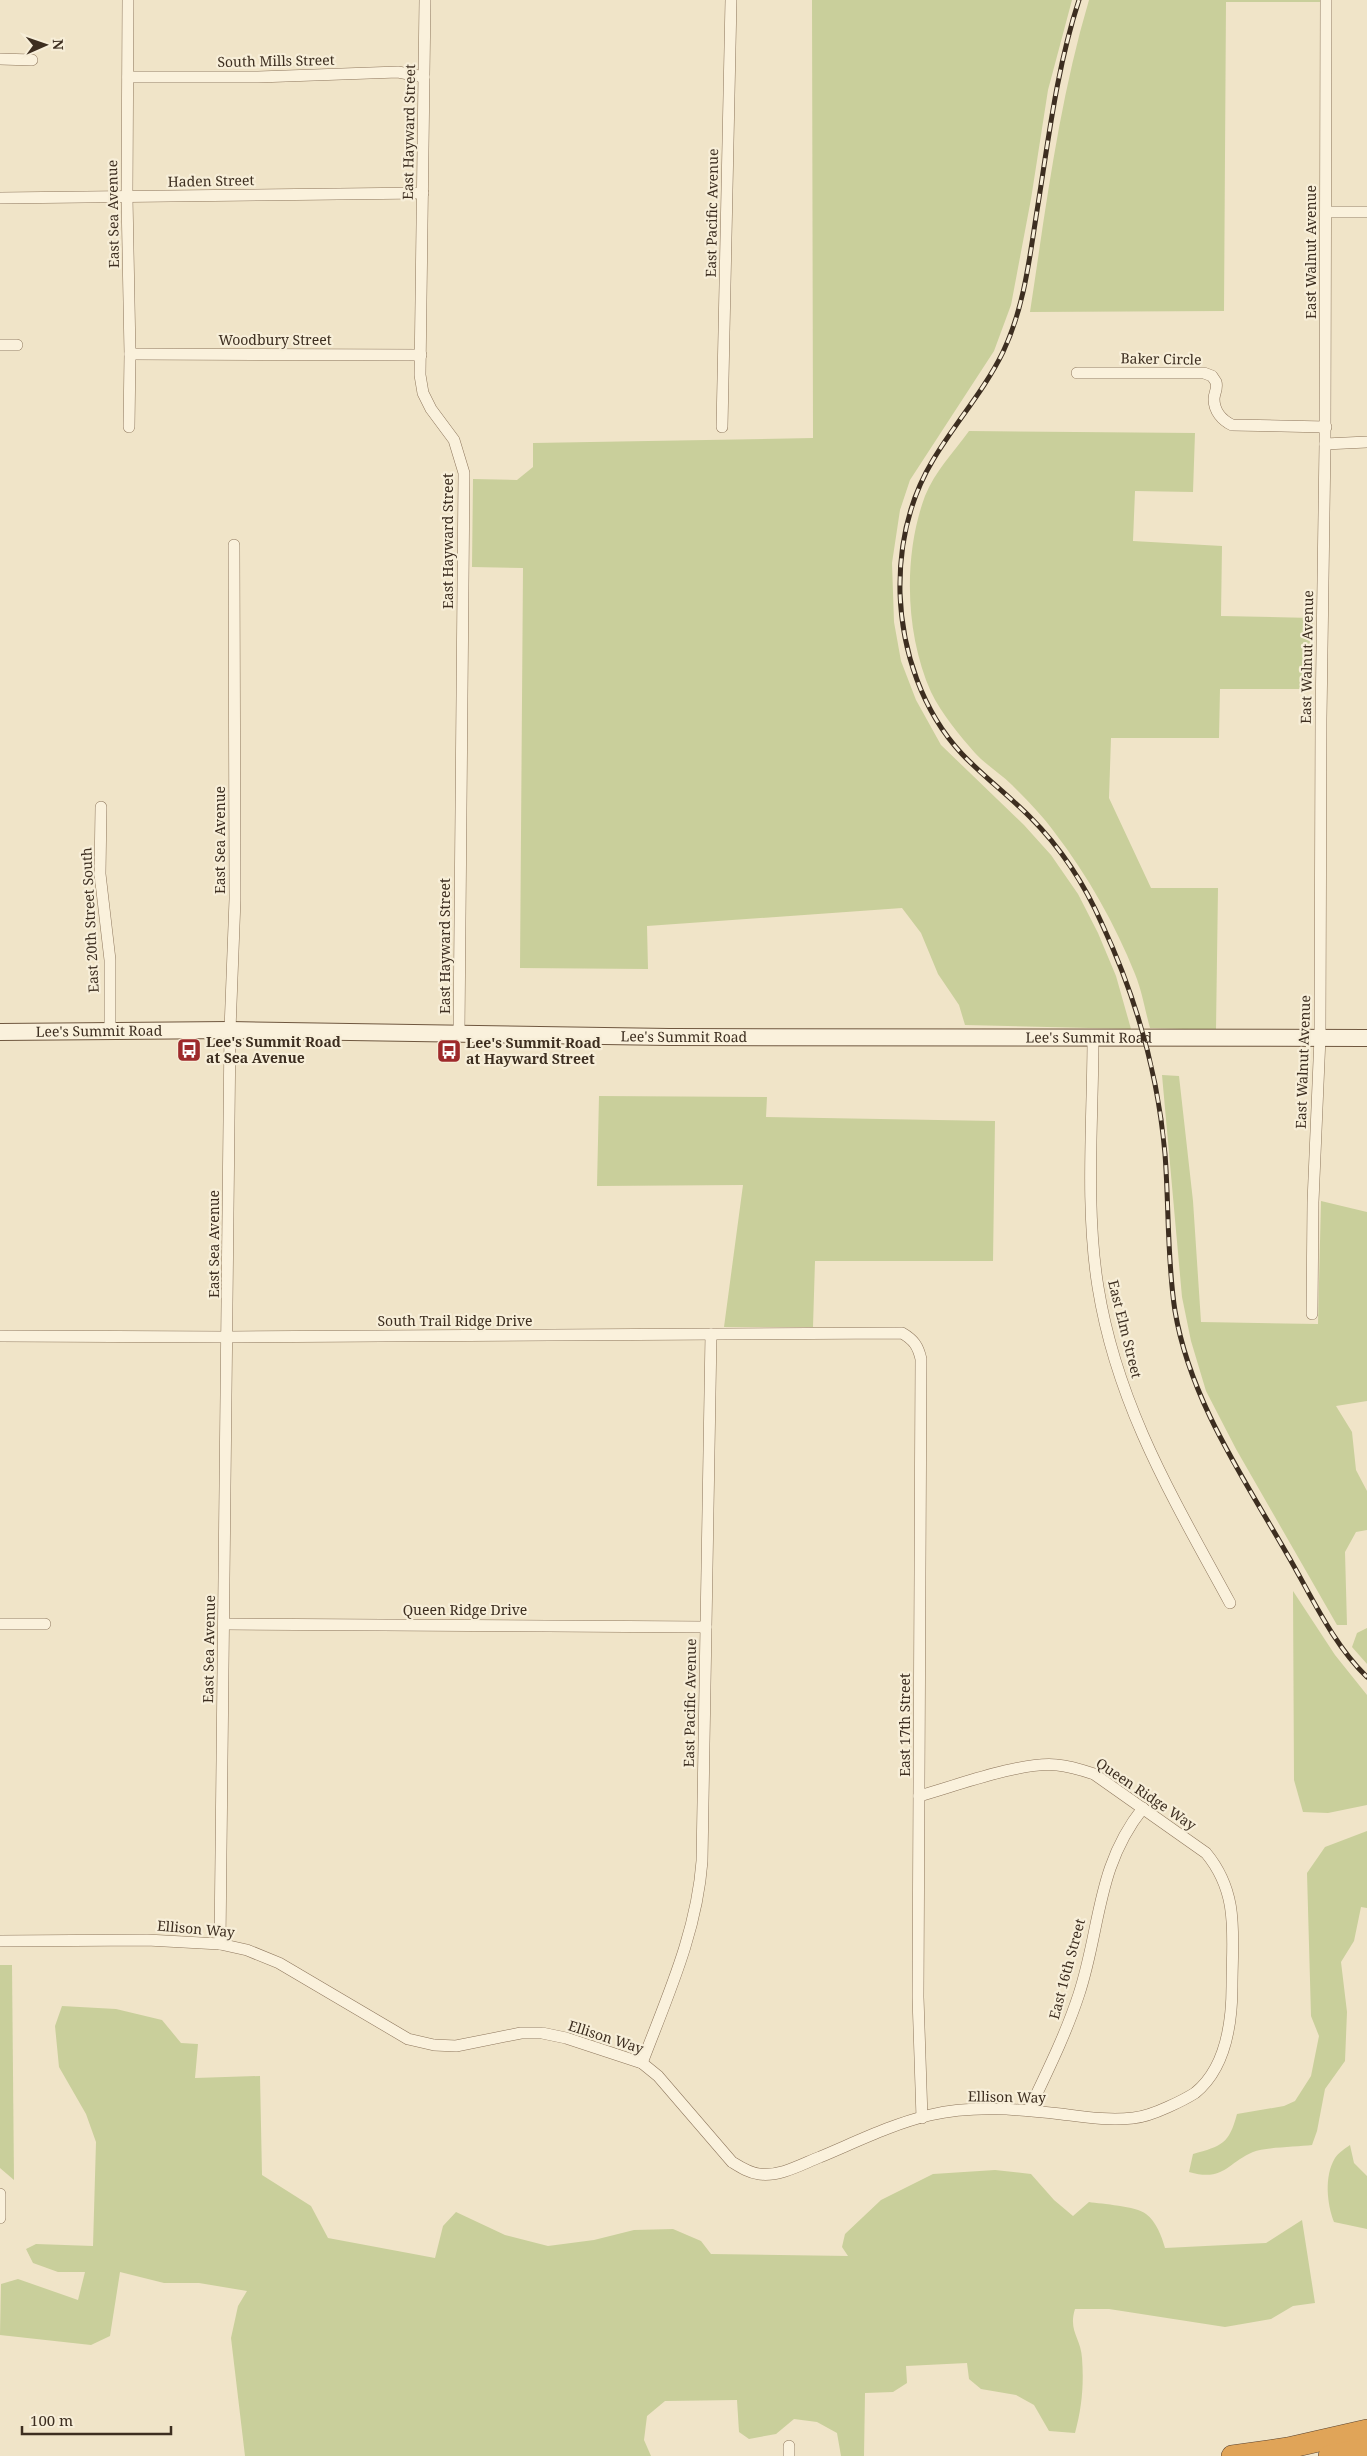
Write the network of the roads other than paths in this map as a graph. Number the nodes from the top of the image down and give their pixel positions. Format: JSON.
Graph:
{"nodes":[{"id":1,"x":128,"y":0,"type":"edge"},
{"id":2,"x":424,"y":0,"type":"edge"},
{"id":3,"x":731,"y":0,"type":"edge"},
{"id":4,"x":1326,"y":0,"type":"edge"},
{"id":5,"x":0,"y":59,"type":"edge"},
{"id":6,"x":32,"y":60,"type":"dead end"},
{"id":7,"x":128,"y":77,"type":"junction"},
{"id":8,"x":424,"y":77,"type":"junction"},
{"id":9,"x":423,"y":194,"type":"junction"},
{"id":10,"x":127,"y":197,"type":"junction"},
{"id":11,"x":0,"y":198,"type":"edge"},
{"id":12,"x":1326,"y":212,"type":"junction"},
{"id":13,"x":1367,"y":212,"type":"edge"},
{"id":14,"x":0,"y":345,"type":"edge"},
{"id":15,"x":17,"y":345,"type":"dead end"},
{"id":16,"x":130,"y":354,"type":"junction"},
{"id":17,"x":421,"y":355,"type":"junction"},
{"id":18,"x":1077,"y":373,"type":"dead end"},
{"id":19,"x":129,"y":427,"type":"dead end"},
{"id":20,"x":722,"y":427,"type":"dead end"},
{"id":21,"x":1326,"y":427,"type":"junction"},
{"id":22,"x":1367,"y":442,"type":"edge"},
{"id":23,"x":1326,"y":444,"type":"junction"},
{"id":24,"x":234,"y":545,"type":"dead end"},
{"id":25,"x":101,"y":807,"type":"dead end"},
{"id":26,"x":230,"y":1030,"type":"junction"},
{"id":27,"x":110,"y":1031,"type":"junction"},
{"id":28,"x":0,"y":1032,"type":"edge"},
{"id":29,"x":459,"y":1034,"type":"junction"},
{"id":30,"x":1093,"y":1037,"type":"junction"},
{"id":31,"x":1320,"y":1037,"type":"junction"},
{"id":32,"x":1367,"y":1038,"type":"edge"},
{"id":33,"x":1312,"y":1314,"type":"dead end"},
{"id":34,"x":711,"y":1334,"type":"junction"},
{"id":35,"x":0,"y":1336,"type":"edge"},
{"id":36,"x":228,"y":1337,"type":"junction"},
{"id":37,"x":908,"y":1337,"type":"joint"},
{"id":38,"x":1230,"y":1603,"type":"dead end"},
{"id":39,"x":0,"y":1624,"type":"edge"},
{"id":40,"x":46,"y":1624,"type":"dead end"},
{"id":41,"x":224,"y":1624,"type":"junction"},
{"id":42,"x":706,"y":1627,"type":"junction"},
{"id":43,"x":919,"y":1796,"type":"junction"},
{"id":44,"x":1143,"y":1808,"type":"junction"},
{"id":45,"x":0,"y":1941,"type":"edge"},
{"id":46,"x":220,"y":1944,"type":"junction"},
{"id":47,"x":642,"y":2063,"type":"junction"},
{"id":48,"x":1195,"y":2092,"type":"joint"},
{"id":49,"x":1030,"y":2110,"type":"junction"},
{"id":50,"x":922,"y":2118,"type":"junction"},
{"id":51,"x":0,"y":2194,"type":"edge"},
{"id":52,"x":0,"y":2218,"type":"edge"},
{"id":53,"x":1367,"y":2430,"type":"edge"},
{"id":54,"x":1367,"y":2448,"type":"edge"},
{"id":55,"x":1232,"y":2456,"type":"edge"},
{"id":56,"x":1329,"y":2456,"type":"edge"}],
"edges":[{"from":1,"to":7,"type":"street","name":"East Sea Avenue"},
{"from":2,"to":8,"type":"street","name":"East Hayward Street"},
{"from":3,"to":20,"type":"street","name":"East Pacific Avenue"},
{"from":4,"to":12,"type":"street","name":"East Walnut Avenue"},
{"from":5,"to":6,"type":"street"},
{"from":7,"to":8,"type":"street","name":"South Mills Street"},
{"from":7,"to":10,"type":"street","name":"East Sea Avenue"},
{"from":8,"to":9,"type":"street","name":"East Hayward Street"},
{"from":9,"to":10,"type":"street","name":"Haden Street"},
{"from":9,"to":17,"type":"street","name":"East Hayward Street"},
{"from":10,"to":11,"type":"street","name":"Haden Street"},
{"from":10,"to":16,"type":"street","name":"East Sea Avenue"},
{"from":12,"to":13,"type":"street"},
{"from":12,"to":21,"type":"street","name":"East Walnut Avenue"},
{"from":14,"to":15,"type":"street"},
{"from":16,"to":17,"type":"street","name":"Woodbury Street"},
{"from":16,"to":19,"type":"street","name":"East Sea Avenue"},
{"from":17,"to":29,"type":"street","name":"East Hayward Street"},
{"from":18,"to":21,"type":"street","name":"Baker Circle"},
{"from":21,"to":23,"type":"street","name":"East Walnut Avenue"},
{"from":22,"to":23,"type":"street"},
{"from":23,"to":31,"type":"street","name":"East Walnut Avenue"},
{"from":24,"to":26,"type":"street","name":"East Sea Avenue"},
{"from":25,"to":27,"type":"street","name":"East 20th Street South"},
{"from":26,"to":27,"type":"main road","name":"Lee's Summit Road"},
{"from":26,"to":29,"type":"main road","name":"Lee's Summit Road"},
{"from":26,"to":36,"type":"street","name":"East Sea Avenue"},
{"from":27,"to":28,"type":"main road","name":"Lee's Summit Road"},
{"from":29,"to":30,"type":"main road","name":"Lee's Summit Road"},
{"from":30,"to":31,"type":"main road","name":"Lee's Summit Road"},
{"from":30,"to":38,"type":"street","name":"East Elm Street"},
{"from":31,"to":32,"type":"main road","name":"Lee's Summit Road"},
{"from":31,"to":33,"type":"street","name":"East Walnut Avenue"},
{"from":34,"to":36,"type":"street","name":"South Trail Ridge Drive"},
{"from":34,"to":37,"type":"street","name":"South Trail Ridge Drive"},
{"from":34,"to":42,"type":"street","name":"East Pacific Avenue"},
{"from":35,"to":36,"type":"street","name":"South Trail Ridge Drive"},
{"from":36,"to":41,"type":"street","name":"East Sea Avenue"},
{"from":37,"to":43,"type":"street","name":"East 17th Street"},
{"from":39,"to":40,"type":"street"},
{"from":41,"to":42,"type":"street","name":"Queen Ridge Drive"},
{"from":41,"to":46,"type":"street","name":"East Sea Avenue"},
{"from":42,"to":47,"type":"street","name":"East Pacific Avenue"},
{"from":43,"to":44,"type":"street","name":"Queen Ridge Way"},
{"from":43,"to":50,"type":"street","name":"East 17th Street"},
{"from":44,"to":48,"type":"street","name":"Queen Ridge Way"},
{"from":44,"to":49,"type":"street","name":"East 16th Street"},
{"from":45,"to":46,"type":"street","name":"Ellison Way"},
{"from":46,"to":47,"type":"street","name":"Ellison Way"},
{"from":47,"to":50,"type":"street","name":"Ellison Way"},
{"from":48,"to":49,"type":"street","name":"Ellison Way"},
{"from":49,"to":50,"type":"street","name":"Ellison Way"},
{"from":51,"to":52,"type":"street"},
{"from":53,"to":55,"type":"highway"},
{"from":54,"to":56,"type":"highway"}]}
